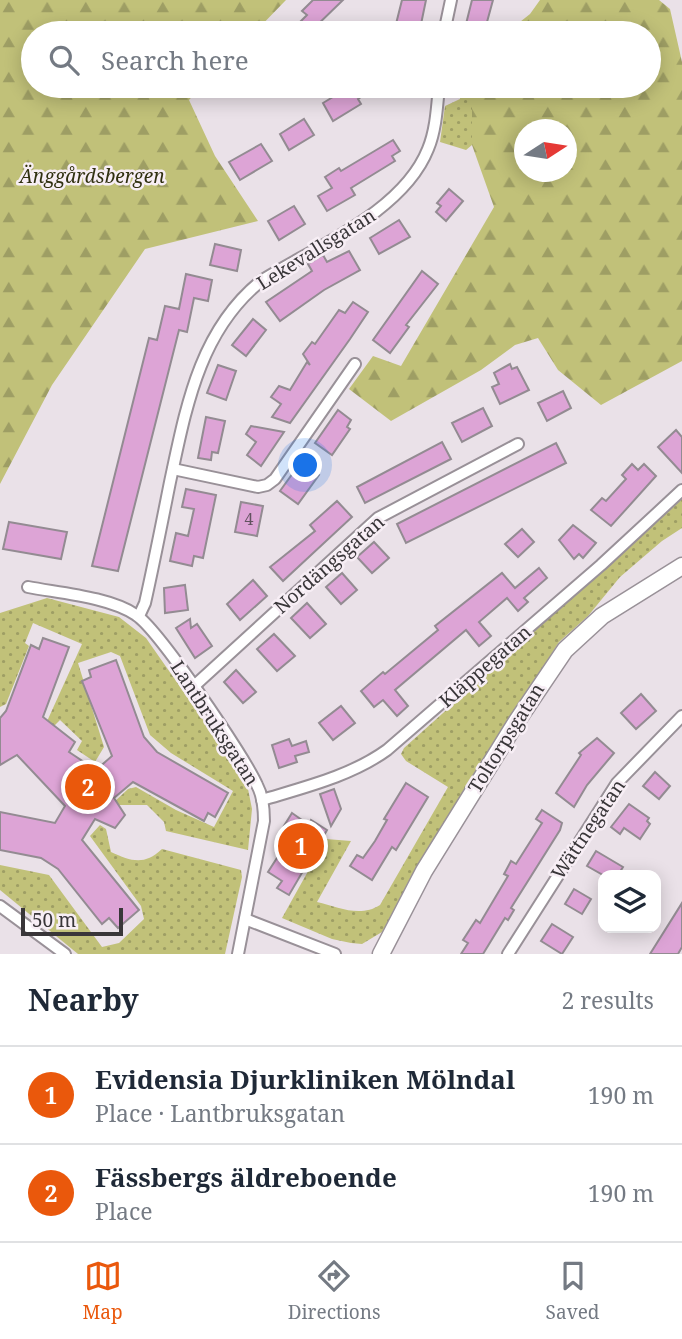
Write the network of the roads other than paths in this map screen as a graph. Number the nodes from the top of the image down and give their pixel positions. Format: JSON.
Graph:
{"nodes":[{"id":1,"x":451,"y":0,"type":"edge"},
{"id":2,"x":447,"y":21,"type":"edge"},
{"id":3,"x":438,"y":98,"type":"edge"},
{"id":4,"x":355,"y":364,"type":"dead end"},
{"id":5,"x":518,"y":444,"type":"dead end"},
{"id":6,"x":173,"y":469,"type":"junction"},
{"id":7,"x":682,"y":490,"type":"edge"},
{"id":8,"x":682,"y":566,"type":"edge"},
{"id":9,"x":28,"y":587,"type":"dead end"},
{"id":10,"x":139,"y":616,"type":"junction"},
{"id":11,"x":193,"y":687,"type":"junction"},
{"id":12,"x":682,"y":716,"type":"edge"},
{"id":13,"x":262,"y":800,"type":"junction"},
{"id":14,"x":0,"y":906,"type":"edge"},
{"id":15,"x":246,"y":919,"type":"junction"},
{"id":16,"x":65,"y":954,"type":"edge"},
{"id":17,"x":238,"y":954,"type":"edge"},
{"id":18,"x":335,"y":954,"type":"edge"},
{"id":19,"x":381,"y":954,"type":"edge"},
{"id":20,"x":508,"y":954,"type":"edge"}],
"edges":[{"from":1,"to":2,"type":"street"},
{"from":3,"to":6,"type":"street","name":"Lekevallsgatan"},
{"from":4,"to":6,"type":"street"},
{"from":5,"to":11,"type":"street","name":"Nordängsgatan"},
{"from":6,"to":10,"type":"street","name":"Lekevallsgatan"},
{"from":7,"to":13,"type":"street","name":"Kläppegatan"},
{"from":8,"to":19,"type":"street","name":"Toltorpsgatan"},
{"from":9,"to":10,"type":"street"},
{"from":10,"to":11,"type":"street","name":"Lantbruksgatan"},
{"from":11,"to":13,"type":"street","name":"Lantbruksgatan"},
{"from":12,"to":20,"type":"street","name":"Wättnegatan"},
{"from":13,"to":15,"type":"street","name":"Lantbruksgatan"},
{"from":14,"to":16,"type":"street"},
{"from":15,"to":17,"type":"street","name":"Lantbruksgatan"},
{"from":15,"to":18,"type":"street"}]}
